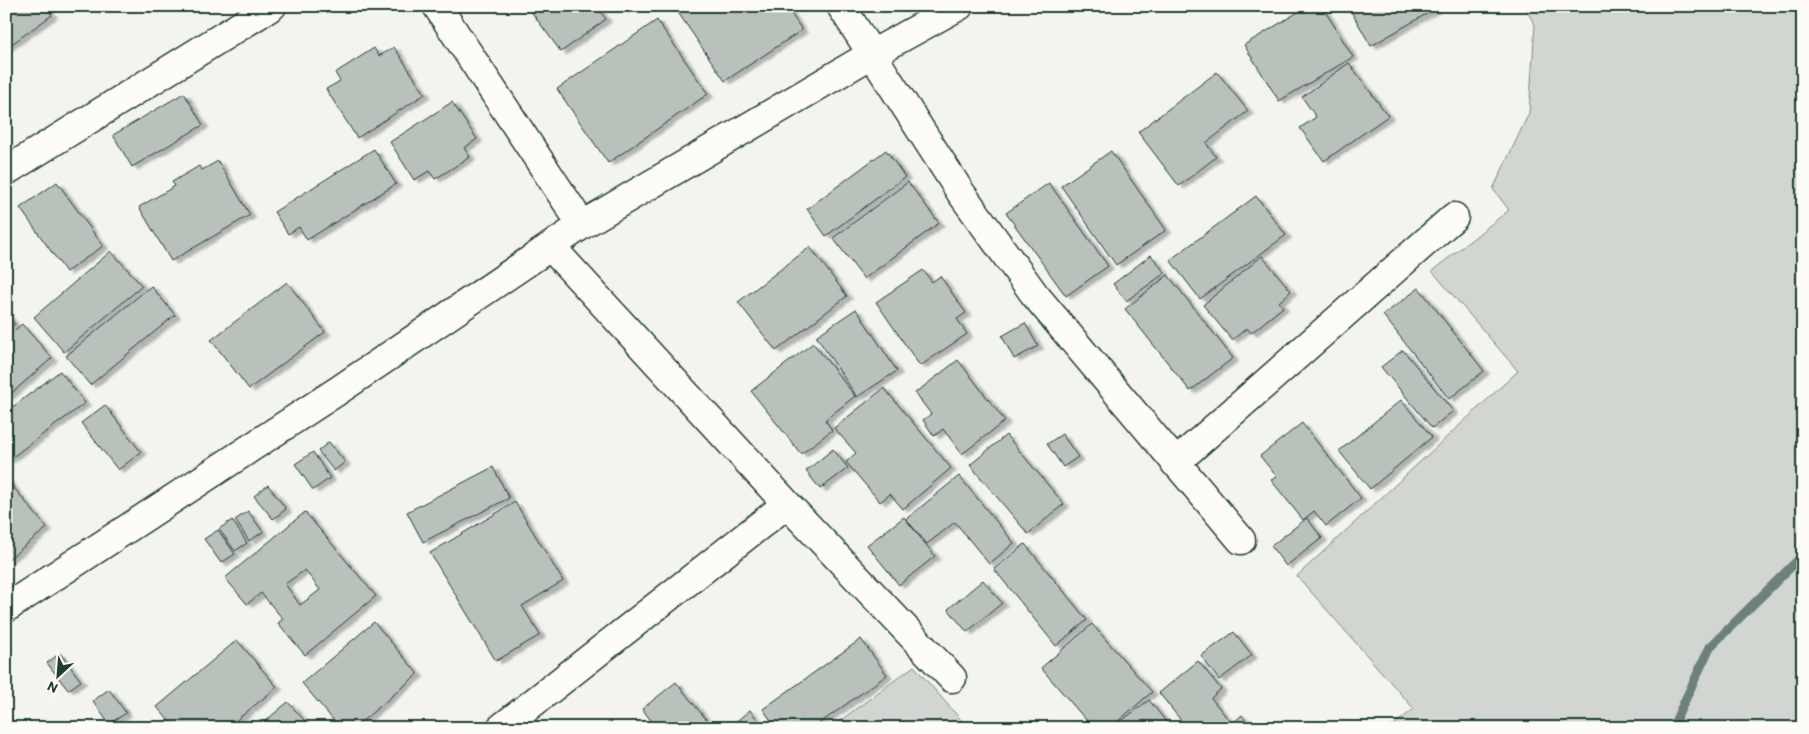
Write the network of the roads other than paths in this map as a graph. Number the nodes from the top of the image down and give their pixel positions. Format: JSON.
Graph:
{"nodes":[{"id":1,"x":272,"y":6,"type":"edge"},
{"id":2,"x":437,"y":6,"type":"edge"},
{"id":3,"x":841,"y":6,"type":"edge"},
{"id":4,"x":958,"y":6,"type":"edge"},
{"id":5,"x":872,"y":54,"type":"junction"},
{"id":6,"x":6,"y":171,"type":"edge"},
{"id":7,"x":1454,"y":217,"type":"dead end"},
{"id":8,"x":582,"y":225,"type":"junction"},
{"id":9,"x":551,"y":246,"type":"junction"},
{"id":10,"x":1175,"y":463,"type":"junction"},
{"id":11,"x":787,"y":504,"type":"junction"},
{"id":12,"x":1241,"y":540,"type":"dead end"},
{"id":13,"x":6,"y":608,"type":"edge"},
{"id":14,"x":952,"y":678,"type":"dead end"},
{"id":15,"x":500,"y":728,"type":"edge"}],
"edges":[{"from":1,"to":6,"type":"street"},
{"from":2,"to":8,"type":"street"},
{"from":3,"to":5,"type":"street"},
{"from":4,"to":5,"type":"street"},
{"from":5,"to":8,"type":"street"},
{"from":5,"to":10,"type":"street"},
{"from":7,"to":10,"type":"street"},
{"from":8,"to":9,"type":"street"},
{"from":9,"to":11,"type":"street"},
{"from":9,"to":13,"type":"street"},
{"from":10,"to":12,"type":"street"},
{"from":11,"to":14,"type":"street"},
{"from":11,"to":15,"type":"street"}]}
